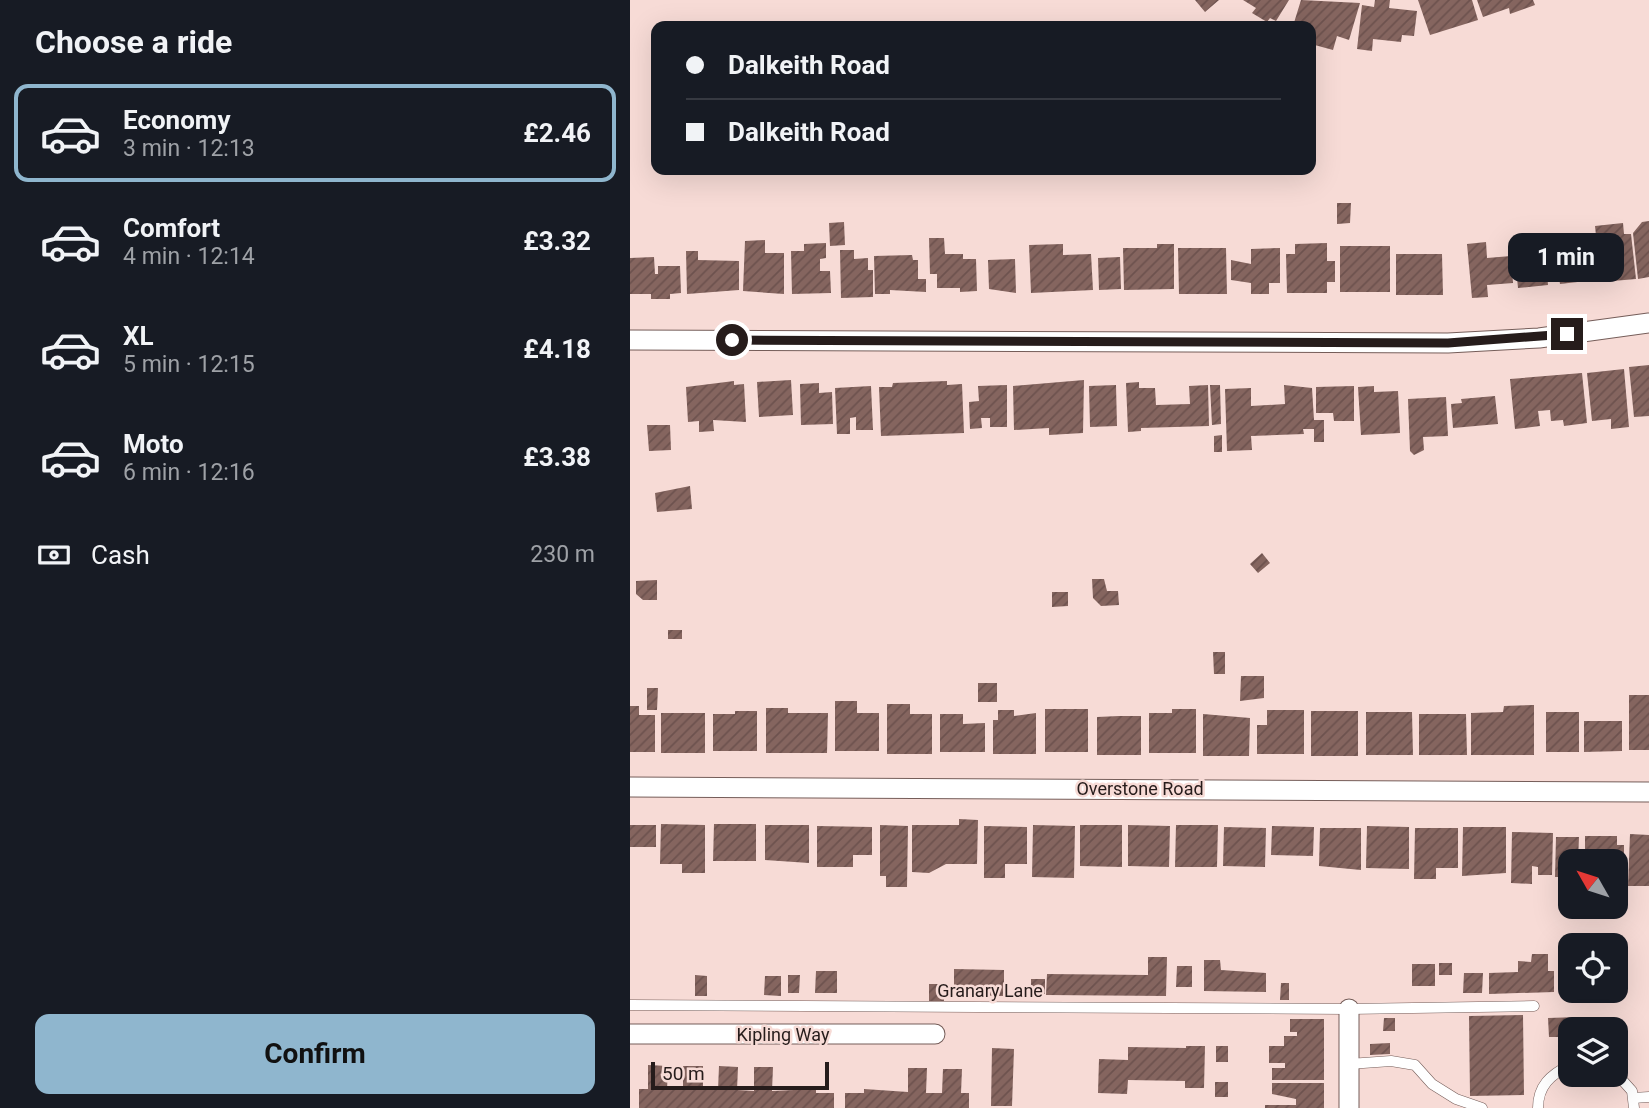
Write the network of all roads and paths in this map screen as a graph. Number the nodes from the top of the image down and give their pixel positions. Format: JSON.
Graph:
{"nodes":[{"id":1,"x":1649,"y":323,"type":"edge"},
{"id":2,"x":630,"y":340,"type":"edge"},
{"id":3,"x":630,"y":787,"type":"edge"},
{"id":4,"x":1649,"y":792,"type":"edge"},
{"id":5,"x":630,"y":1005,"type":"edge"},
{"id":6,"x":1534,"y":1006,"type":"dead end"},
{"id":7,"x":1349,"y":1009,"type":"junction"},
{"id":8,"x":630,"y":1034,"type":"edge"},
{"id":9,"x":935,"y":1034,"type":"dead end"},
{"id":10,"x":1349,"y":1064,"type":"junction"},
{"id":11,"x":1558,"y":1071,"type":"edge"},
{"id":12,"x":1649,"y":1097,"type":"edge"},
{"id":13,"x":1634,"y":1103,"type":"edge"},
{"id":14,"x":1349,"y":1108,"type":"edge"},
{"id":15,"x":1482,"y":1108,"type":"edge"},
{"id":16,"x":1538,"y":1108,"type":"edge"}],
"edges":[{"from":1,"to":2,"type":"street"},
{"from":3,"to":4,"type":"street","name":"Overstone Road"},
{"from":5,"to":7,"type":"lane","name":"Granary Lane"},
{"from":6,"to":7,"type":"lane","name":"Granary Lane"},
{"from":7,"to":10,"type":"street"},
{"from":8,"to":9,"type":"street","name":"Kipling Way"},
{"from":10,"to":14,"type":"street"},
{"from":10,"to":15,"type":"lane"},
{"from":11,"to":16,"type":"lane"},
{"from":12,"to":13,"type":"lane"}]}
